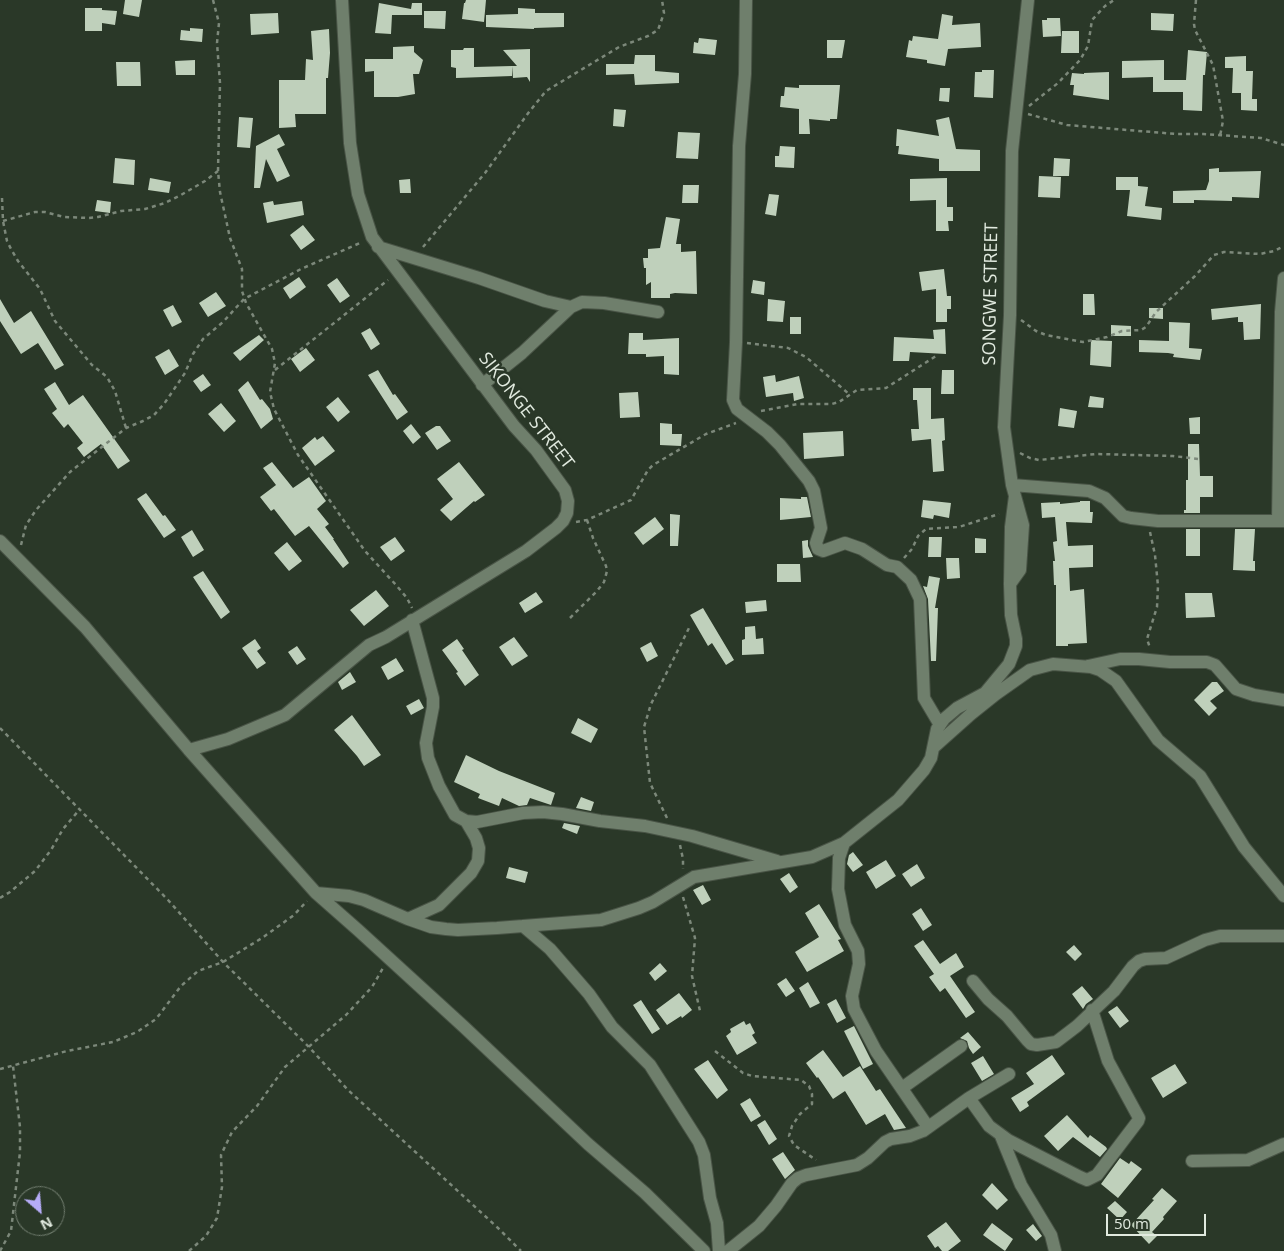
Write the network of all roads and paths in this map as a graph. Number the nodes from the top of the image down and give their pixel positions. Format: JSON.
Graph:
{"nodes":[{"id":1,"x":214,"y":0,"type":"edge"},
{"id":2,"x":342,"y":0,"type":"edge"},
{"id":3,"x":662,"y":0,"type":"edge"},
{"id":4,"x":746,"y":0,"type":"edge"},
{"id":5,"x":1028,"y":0,"type":"edge"},
{"id":6,"x":1114,"y":0,"type":"edge"},
{"id":7,"x":1196,"y":0,"type":"edge"},
{"id":8,"x":1018,"y":114,"type":"junction"},
{"id":9,"x":1220,"y":136,"type":"junction"},
{"id":10,"x":1284,"y":146,"type":"edge"},
{"id":11,"x":218,"y":171,"type":"junction"},
{"id":12,"x":2,"y":198,"type":"dead end"},
{"id":13,"x":3,"y":221,"type":"junction"},
{"id":14,"x":375,"y":242,"type":"junction"},
{"id":15,"x":1284,"y":246,"type":"edge"},
{"id":16,"x":415,"y":258,"type":"junction"},
{"id":17,"x":397,"y":272,"type":"junction"},
{"id":18,"x":1284,"y":278,"type":"edge"},
{"id":19,"x":244,"y":299,"type":"junction"},
{"id":20,"x":570,"y":307,"type":"junction"},
{"id":21,"x":658,"y":312,"type":"dead end"},
{"id":22,"x":1010,"y":312,"type":"junction"},
{"id":23,"x":736,"y":342,"type":"junction"},
{"id":24,"x":936,"y":356,"type":"dead end"},
{"id":25,"x":274,"y":370,"type":"junction"},
{"id":26,"x":482,"y":385,"type":"junction"},
{"id":27,"x":849,"y":394,"type":"junction"},
{"id":28,"x":746,"y":415,"type":"junction"},
{"id":29,"x":126,"y":428,"type":"junction"},
{"id":30,"x":1007,"y":446,"type":"junction"},
{"id":31,"x":1198,"y":459,"type":"dead end"},
{"id":32,"x":1014,"y":490,"type":"junction"},
{"id":33,"x":1012,"y":509,"type":"junction"},
{"id":34,"x":587,"y":520,"type":"junction"},
{"id":35,"x":1144,"y":520,"type":"junction"},
{"id":36,"x":1281,"y":521,"type":"edge"},
{"id":37,"x":556,"y":528,"type":"junction"},
{"id":38,"x":0,"y":541,"type":"edge"},
{"id":39,"x":17,"y":559,"type":"junction"},
{"id":40,"x":897,"y":567,"type":"junction"},
{"id":41,"x":1010,"y":584,"type":"junction"},
{"id":42,"x":570,"y":618,"type":"dead end"},
{"id":43,"x":414,"y":619,"type":"junction"},
{"id":44,"x":689,"y":628,"type":"dead end"},
{"id":45,"x":1157,"y":661,"type":"junction"},
{"id":46,"x":1085,"y":667,"type":"junction"},
{"id":47,"x":1284,"y":700,"type":"edge"},
{"id":48,"x":940,"y":725,"type":"junction"},
{"id":49,"x":0,"y":728,"type":"edge"},
{"id":50,"x":934,"y":747,"type":"junction"},
{"id":51,"x":189,"y":750,"type":"junction"},
{"id":52,"x":80,"y":809,"type":"junction"},
{"id":53,"x":466,"y":821,"type":"junction"},
{"id":54,"x":674,"y":834,"type":"junction"},
{"id":55,"x":844,"y":843,"type":"junction"},
{"id":56,"x":781,"y":862,"type":"junction"},
{"id":57,"x":682,"y":883,"type":"junction"},
{"id":58,"x":316,"y":893,"type":"junction"},
{"id":59,"x":1284,"y":896,"type":"edge"},
{"id":60,"x":0,"y":898,"type":"edge"},
{"id":61,"x":408,"y":919,"type":"junction"},
{"id":62,"x":523,"y":926,"type":"junction"},
{"id":63,"x":1284,"y":936,"type":"edge"},
{"id":64,"x":389,"y":958,"type":"junction"},
{"id":65,"x":223,"y":962,"type":"junction"},
{"id":66,"x":973,"y":982,"type":"dead end"},
{"id":67,"x":1092,"y":1010,"type":"junction"},
{"id":68,"x":700,"y":1011,"type":"dead end"},
{"id":69,"x":961,"y":1046,"type":"dead end"},
{"id":70,"x":309,"y":1047,"type":"junction"},
{"id":71,"x":715,"y":1051,"type":"dead end"},
{"id":72,"x":13,"y":1066,"type":"junction"},
{"id":73,"x":0,"y":1069,"type":"edge"},
{"id":74,"x":1009,"y":1074,"type":"dead end"},
{"id":75,"x":902,"y":1088,"type":"junction"},
{"id":76,"x":970,"y":1098,"type":"junction"},
{"id":77,"x":928,"y":1128,"type":"junction"},
{"id":78,"x":1001,"y":1136,"type":"junction"},
{"id":79,"x":1284,"y":1144,"type":"edge"},
{"id":80,"x":1192,"y":1161,"type":"dead end"},
{"id":81,"x":835,"y":1170,"type":"junction"},
{"id":82,"x":1054,"y":1250,"type":"edge"},
{"id":83,"x":0,"y":1251,"type":"edge"},
{"id":84,"x":189,"y":1251,"type":"edge"},
{"id":85,"x":521,"y":1251,"type":"edge"},
{"id":86,"x":704,"y":1251,"type":"edge"},
{"id":87,"x":719,"y":1251,"type":"edge"},
{"id":88,"x":728,"y":1251,"type":"edge"}],
"edges":[{"from":1,"to":11,"type":"path"},
{"from":2,"to":14,"type":"street","name":"SIKONGE STREET"},
{"from":3,"to":16,"type":"path"},
{"from":4,"to":23,"type":"street"},
{"from":5,"to":8,"type":"street","name":"SONGWE STREET"},
{"from":6,"to":8,"type":"path"},
{"from":7,"to":9,"type":"path"},
{"from":8,"to":9,"type":"path"},
{"from":8,"to":22,"type":"street","name":"SONGWE STREET"},
{"from":9,"to":10,"type":"path"},
{"from":11,"to":13,"type":"path"},
{"from":11,"to":19,"type":"path"},
{"from":12,"to":13,"type":"path"},
{"from":13,"to":29,"type":"path"},
{"from":14,"to":16,"type":"street"},
{"from":14,"to":17,"type":"street","name":"SIKONGE STREET"},
{"from":14,"to":19,"type":"path"},
{"from":15,"to":22,"type":"path"},
{"from":16,"to":20,"type":"street"},
{"from":17,"to":25,"type":"path"},
{"from":17,"to":26,"type":"street","name":"SIKONGE STREET"},
{"from":18,"to":36,"type":"street"},
{"from":19,"to":25,"type":"path"},
{"from":19,"to":29,"type":"path"},
{"from":20,"to":21,"type":"street"},
{"from":20,"to":26,"type":"street"},
{"from":22,"to":30,"type":"street","name":"SONGWE STREET"},
{"from":23,"to":27,"type":"path"},
{"from":23,"to":28,"type":"street"},
{"from":24,"to":27,"type":"path"},
{"from":25,"to":43,"type":"path"},
{"from":26,"to":37,"type":"street","name":"SIKONGE STREET"},
{"from":27,"to":28,"type":"path"},
{"from":28,"to":34,"type":"path"},
{"from":28,"to":40,"type":"street"},
{"from":29,"to":39,"type":"path"},
{"from":30,"to":31,"type":"path"},
{"from":30,"to":32,"type":"street","name":"SONGWE STREET"},
{"from":32,"to":33,"type":"street"},
{"from":32,"to":35,"type":"street"},
{"from":32,"to":41,"type":"street","name":"SONGWE STREET"},
{"from":33,"to":40,"type":"path"},
{"from":33,"to":41,"type":"street"},
{"from":34,"to":37,"type":"path"},
{"from":34,"to":42,"type":"path"},
{"from":35,"to":36,"type":"street"},
{"from":35,"to":45,"type":"path"},
{"from":37,"to":43,"type":"street","name":"SIKONGE STREET"},
{"from":38,"to":39,"type":"street"},
{"from":39,"to":51,"type":"street"},
{"from":40,"to":48,"type":"street"},
{"from":41,"to":48,"type":"street"},
{"from":43,"to":51,"type":"street","name":"SIKONGE STREET"},
{"from":43,"to":53,"type":"street"},
{"from":44,"to":54,"type":"path"},
{"from":45,"to":46,"type":"street"},
{"from":45,"to":47,"type":"street"},
{"from":46,"to":50,"type":"street"},
{"from":46,"to":59,"type":"street"},
{"from":48,"to":50,"type":"street"},
{"from":49,"to":52,"type":"path"},
{"from":50,"to":55,"type":"street"},
{"from":51,"to":58,"type":"street"},
{"from":52,"to":60,"type":"path"},
{"from":52,"to":65,"type":"path"},
{"from":53,"to":54,"type":"street"},
{"from":53,"to":61,"type":"street"},
{"from":54,"to":56,"type":"street"},
{"from":54,"to":57,"type":"path"},
{"from":55,"to":56,"type":"street"},
{"from":55,"to":75,"type":"street"},
{"from":56,"to":57,"type":"street"},
{"from":57,"to":62,"type":"street"},
{"from":57,"to":68,"type":"path"},
{"from":58,"to":61,"type":"street"},
{"from":58,"to":64,"type":"street"},
{"from":58,"to":65,"type":"path"},
{"from":61,"to":62,"type":"street"},
{"from":62,"to":87,"type":"street"},
{"from":63,"to":67,"type":"street"},
{"from":64,"to":70,"type":"path"},
{"from":64,"to":86,"type":"street"},
{"from":65,"to":70,"type":"path"},
{"from":65,"to":72,"type":"path"},
{"from":66,"to":67,"type":"street"},
{"from":67,"to":78,"type":"street"},
{"from":69,"to":75,"type":"street"},
{"from":70,"to":84,"type":"path"},
{"from":70,"to":85,"type":"path"},
{"from":71,"to":81,"type":"path"},
{"from":72,"to":73,"type":"path"},
{"from":72,"to":83,"type":"path"},
{"from":74,"to":76,"type":"street"},
{"from":75,"to":77,"type":"street"},
{"from":76,"to":77,"type":"street"},
{"from":76,"to":78,"type":"street"},
{"from":77,"to":81,"type":"street"},
{"from":78,"to":82,"type":"street"},
{"from":79,"to":80,"type":"street"},
{"from":81,"to":88,"type":"street"}]}
